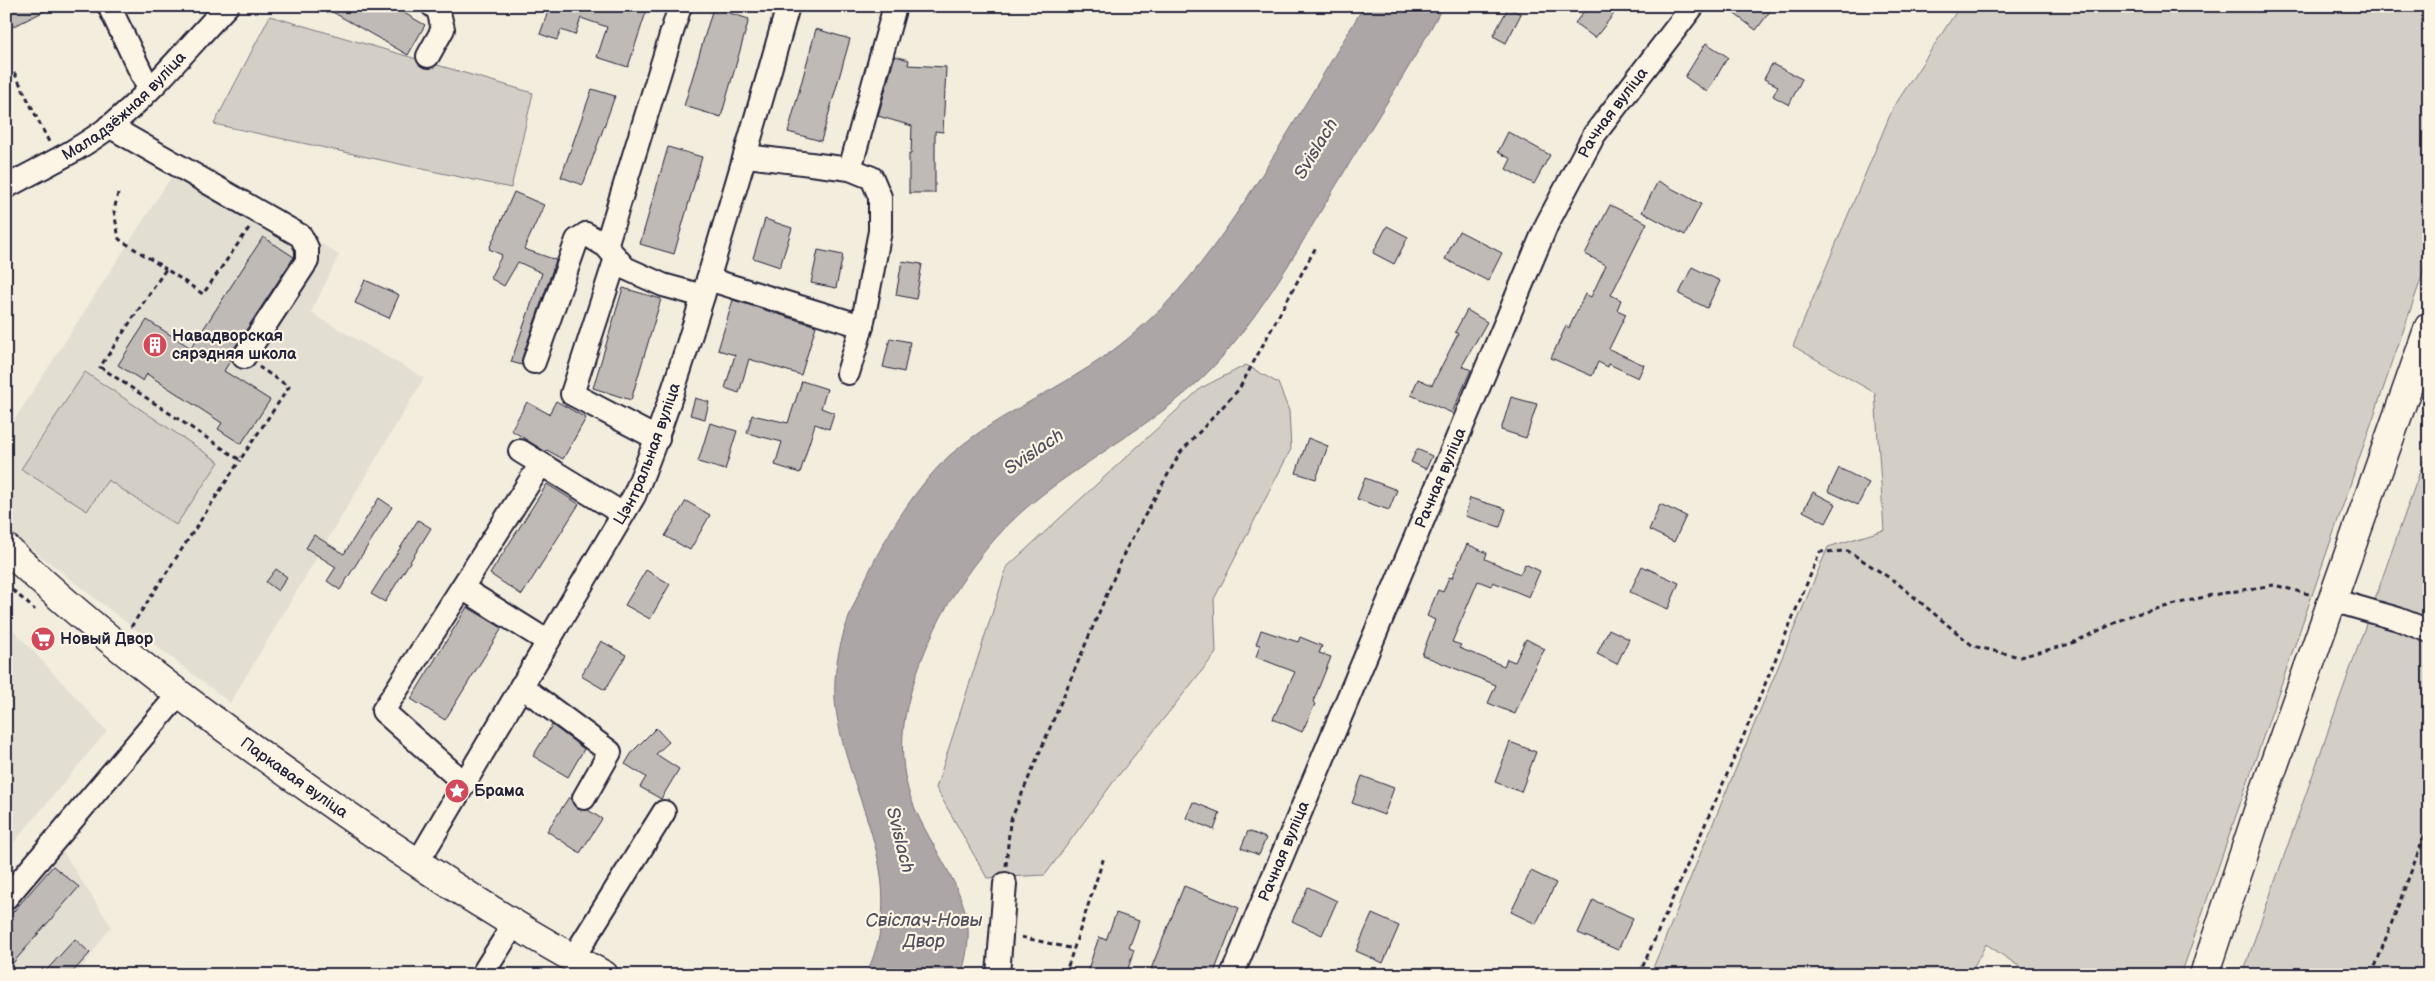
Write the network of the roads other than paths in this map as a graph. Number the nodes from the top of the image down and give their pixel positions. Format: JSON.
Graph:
{"nodes":[{"id":1,"x":109,"y":6,"type":"edge"},
{"id":2,"x":227,"y":6,"type":"edge"},
{"id":3,"x":433,"y":6,"type":"edge"},
{"id":4,"x":680,"y":6,"type":"edge"},
{"id":5,"x":788,"y":6,"type":"edge"},
{"id":6,"x":894,"y":6,"type":"edge"},
{"id":7,"x":1693,"y":6,"type":"edge"},
{"id":8,"x":428,"y":56,"type":"dead end"},
{"id":9,"x":149,"y":89,"type":"junction"},
{"id":10,"x":109,"y":126,"type":"junction"},
{"id":11,"x":746,"y":156,"type":"junction"},
{"id":12,"x":850,"y":169,"type":"junction"},
{"id":13,"x":6,"y":187,"type":"edge"},
{"id":14,"x":611,"y":252,"type":"junction"},
{"id":15,"x":705,"y":288,"type":"junction"},
{"id":16,"x":862,"y":326,"type":"junction"},
{"id":17,"x":2429,"y":327,"type":"edge"},
{"id":18,"x":244,"y":357,"type":"road end"},
{"id":19,"x":534,"y":362,"type":"dead end"},
{"id":20,"x":848,"y":373,"type":"dead end"},
{"id":21,"x":658,"y":439,"type":"junction"},
{"id":22,"x":520,"y":451,"type":"dead end"},
{"id":23,"x":541,"y":464,"type":"junction"},
{"id":24,"x":623,"y":514,"type":"junction"},
{"id":25,"x":6,"y":548,"type":"edge"},
{"id":26,"x":462,"y":588,"type":"junction"},
{"id":27,"x":2332,"y":600,"type":"junction"},
{"id":28,"x":2429,"y":631,"type":"edge"},
{"id":29,"x":548,"y":641,"type":"junction"},
{"id":30,"x":522,"y":686,"type":"junction"},
{"id":31,"x":178,"y":695,"type":"junction"},
{"id":32,"x":464,"y":783,"type":"junction"},
{"id":33,"x":584,"y":798,"type":"dead end"},
{"id":34,"x":664,"y":812,"type":"dead end"},
{"id":35,"x":418,"y":862,"type":"junction"},
{"id":36,"x":1005,"y":884,"type":"road end"},
{"id":37,"x":6,"y":898,"type":"edge"},
{"id":38,"x":514,"y":924,"type":"junction"},
{"id":39,"x":573,"y":958,"type":"junction"},
{"id":40,"x":482,"y":975,"type":"edge"},
{"id":41,"x":604,"y":975,"type":"edge"},
{"id":42,"x":998,"y":975,"type":"edge"},
{"id":43,"x":1232,"y":975,"type":"edge"},
{"id":44,"x":2204,"y":975,"type":"edge"}],
"edges":[{"from":1,"to":9,"type":"street"},
{"from":2,"to":9,"type":"street","name":"Маладзёжная вуліца"},
{"from":3,"to":8,"type":"street"},
{"from":4,"to":14,"type":"street"},
{"from":5,"to":11,"type":"street","name":"Цэнтральная вуліца"},
{"from":6,"to":12,"type":"street"},
{"from":7,"to":43,"type":"street","name":"Рачная вуліца"},
{"from":9,"to":10,"type":"street","name":"Маладзёжная вуліца"},
{"from":10,"to":13,"type":"street","name":"Маладзёжная вуліца"},
{"from":10,"to":18,"type":"street"},
{"from":11,"to":12,"type":"street"},
{"from":11,"to":15,"type":"street","name":"Цэнтральная вуліца"},
{"from":12,"to":16,"type":"street"},
{"from":14,"to":15,"type":"street"},
{"from":14,"to":19,"type":"street"},
{"from":14,"to":21,"type":"street"},
{"from":15,"to":16,"type":"street"},
{"from":15,"to":21,"type":"street","name":"Цэнтральная вуліца"},
{"from":16,"to":20,"type":"street"},
{"from":17,"to":27,"type":"main road"},
{"from":21,"to":24,"type":"street","name":"Цэнтральная вуліца"},
{"from":22,"to":23,"type":"street"},
{"from":23,"to":24,"type":"street"},
{"from":23,"to":26,"type":"street"},
{"from":24,"to":29,"type":"street","name":"Цэнтральная вуліца"},
{"from":25,"to":31,"type":"main road","name":"Паркавая вуліца"},
{"from":26,"to":29,"type":"street"},
{"from":26,"to":32,"type":"street"},
{"from":27,"to":28,"type":"street"},
{"from":27,"to":44,"type":"main road"},
{"from":29,"to":30,"type":"street","name":"Цэнтральная вуліца"},
{"from":30,"to":32,"type":"street","name":"Цэнтральная вуліца"},
{"from":30,"to":33,"type":"street"},
{"from":31,"to":35,"type":"main road","name":"Паркавая вуліца"},
{"from":31,"to":37,"type":"street"},
{"from":32,"to":35,"type":"street","name":"Цэнтральная вуліца"},
{"from":34,"to":39,"type":"street"},
{"from":35,"to":38,"type":"main road","name":"Паркавая вуліца"},
{"from":36,"to":42,"type":"street"},
{"from":38,"to":39,"type":"main road","name":"Паркавая вуліца"},
{"from":38,"to":40,"type":"street"},
{"from":39,"to":41,"type":"main road","name":"Паркавая вуліца"}]}
